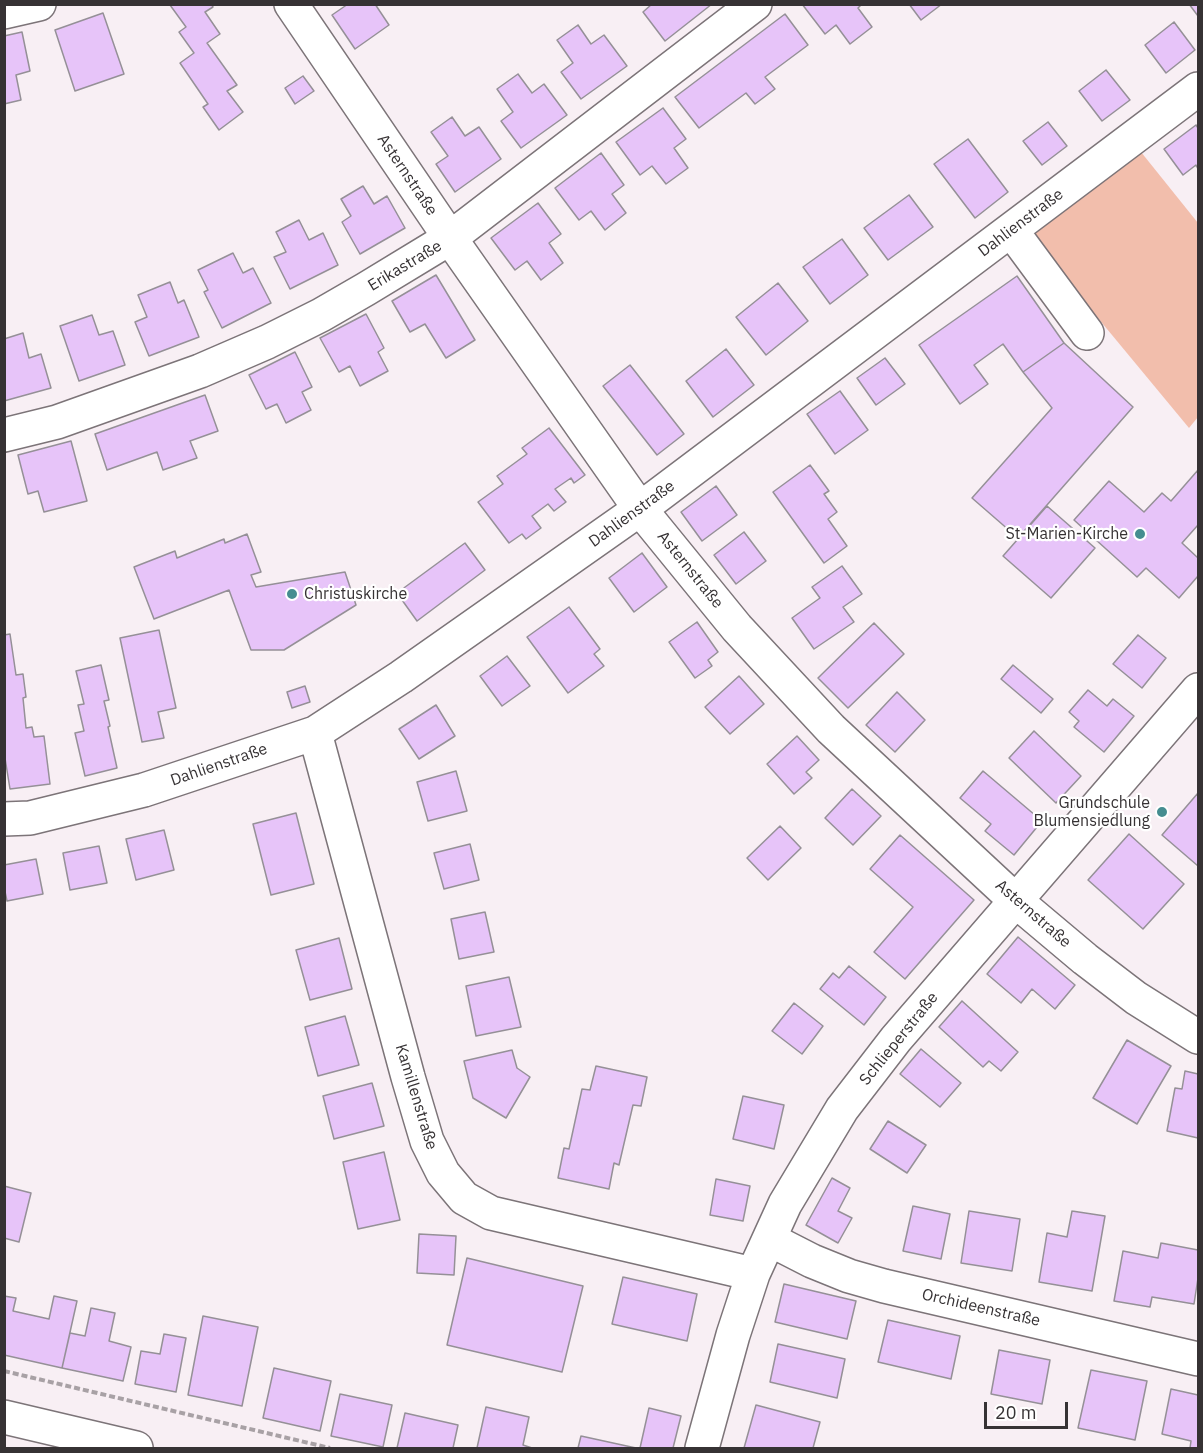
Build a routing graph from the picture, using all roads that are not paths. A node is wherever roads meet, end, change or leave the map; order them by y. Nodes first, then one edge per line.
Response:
1 (39, 4) edge
2 (291, 4) edge
3 (755, 4) edge
4 (4, 12) edge
5 (1198, 89) edge
6 (1011, 230) junction
7 (450, 238) junction
8 (1087, 333) dead end
9 (4, 435) edge
10 (640, 509) junction
11 (1198, 690) edge
12 (315, 733) junction
13 (4, 819) edge
14 (1016, 901) junction
15 (1198, 1037) edge
16 (769, 1239) junction
17 (753, 1274) junction
18 (1198, 1359) edge
19 (4, 1417) edge
20 (136, 1449) edge
21 (702, 1449) edge

1 - 4 street
2 - 7 street, Asternstraße
3 - 7 street, Erikastraße
5 - 6 street, Dahlienstraße
6 - 8 street
6 - 10 street, Dahlienstraße
7 - 9 street, Erikastraße
7 - 10 street, Asternstraße
10 - 12 street, Dahlienstraße
10 - 14 street, Asternstraße
11 - 14 street, Schlieperstraße
12 - 13 street, Dahlienstraße
12 - 17 street, Kamillenstraße
14 - 15 street, Asternstraße
14 - 16 street, Schlieperstraße
16 - 17 street, Schlieperstraße
16 - 18 street, Orchideenstraße
17 - 21 street, Schlieperstraße
19 - 20 street

